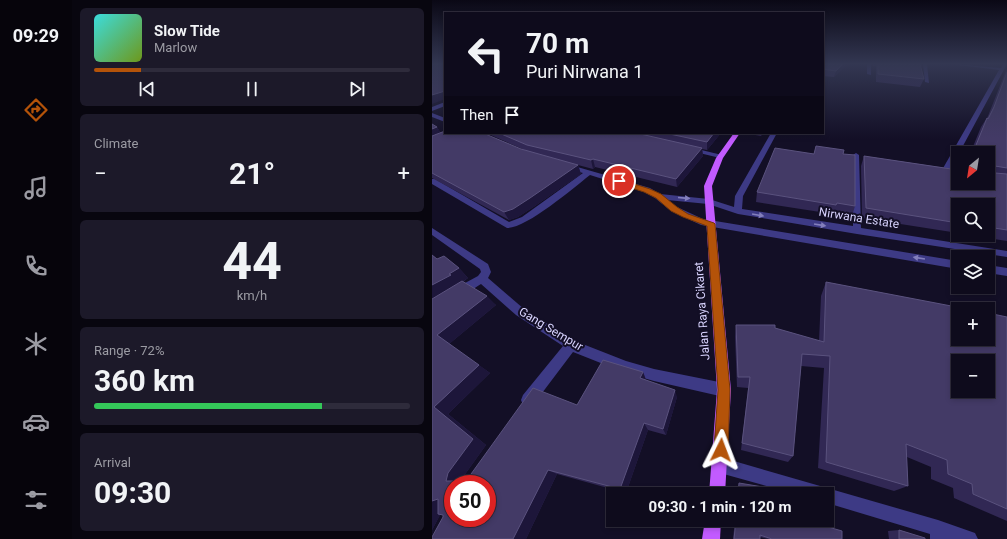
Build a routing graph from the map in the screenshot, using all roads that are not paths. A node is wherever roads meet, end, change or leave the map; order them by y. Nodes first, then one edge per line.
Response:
1 (991, 89) edge
2 (444, 104) edge
3 (432, 109) edge
4 (432, 115) edge
5 (444, 120) edge
6 (736, 134) edge
7 (773, 134) edge
8 (959, 146) edge
9 (683, 148) edge
10 (856, 155) edge
11 (720, 156) junction
12 (951, 161) edge
13 (562, 164) edge
14 (590, 172) junction
15 (951, 175) edge
16 (432, 181) edge
17 (658, 196) junction
18 (709, 202) junction
19 (738, 211) junction
20 (711, 224) junction
21 (432, 231) edge
22 (857, 231) junction
23 (1007, 254) edge
24 (951, 263) edge
25 (995, 270) edge
26 (1007, 272) edge
27 (482, 279) junction
28 (450, 297) edge
29 (571, 345) junction
30 (724, 390) junction
31 (521, 408) edge
32 (720, 465) junction
33 (718, 487) edge
34 (798, 487) edge
35 (834, 497) edge
36 (712, 527) edge
37 (939, 533) edge
38 (711, 539) edge
39 (969, 539) edge

1 - 8 street
2 - 3 street
4 - 5 street
6 - 11 main road, Jalan Raya Cikaret
7 - 19 street
9 - 11 street
10 - 22 street
11 - 18 main road, Jalan Raya Cikaret
12 - 15 street
13 - 14 street
14 - 16 street
14 - 17 street
17 -> 18 street, Nirwana Estate
17 - 20 street
18 - 19 street, Nirwana Estate
18 - 20 main road, Jalan Raya Cikaret
19 -> 22 street, Nirwana Estate
24 -> 20 street
20 - 30 main road, Jalan Raya Cikaret
21 - 27 street
22 - 23 street, Nirwana Estate
25 - 26 street
27 - 28 street
27 - 29 street, Gang Sempur
29 - 30 street, Gang Sempur
29 - 31 street
30 - 32 main road, Jalan Raya Cikaret
32 - 33 main road, Jalan Raya Cikaret
32 - 34 street
35 - 37 street
36 - 38 main road
37 - 39 street

